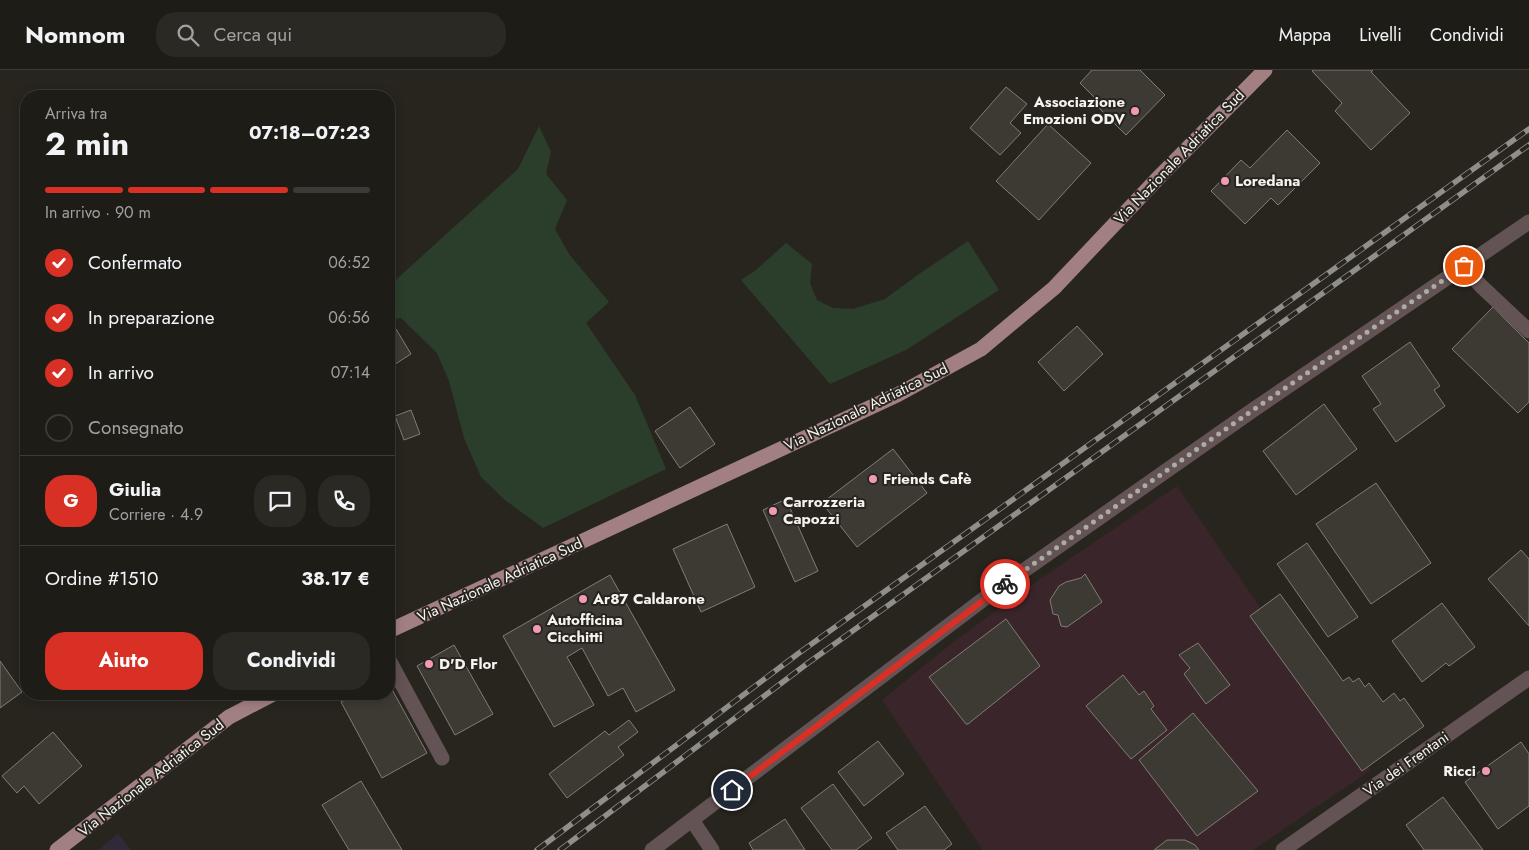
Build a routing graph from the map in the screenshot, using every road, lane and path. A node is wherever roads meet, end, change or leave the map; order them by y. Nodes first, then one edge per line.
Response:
1 (1265, 70) edge
2 (1529, 222) edge
3 (1464, 266) junction
4 (1529, 331) edge
5 (395, 628) edge
6 (395, 671) edge
7 (1529, 678) edge
8 (262, 700) edge
9 (442, 758) dead end
10 (692, 820) junction
11 (57, 850) edge
12 (652, 850) edge
13 (712, 850) edge
14 (1283, 850) edge

1 - 5 main road, Via Nazionale Adriatica Sud
2 - 3 street
3 - 4 street
3 - 10 street
6 - 9 street
7 - 14 street, Via dei Frentani
8 - 11 main road, Via Nazionale Adriatica Sud
10 - 12 street
10 - 13 street

